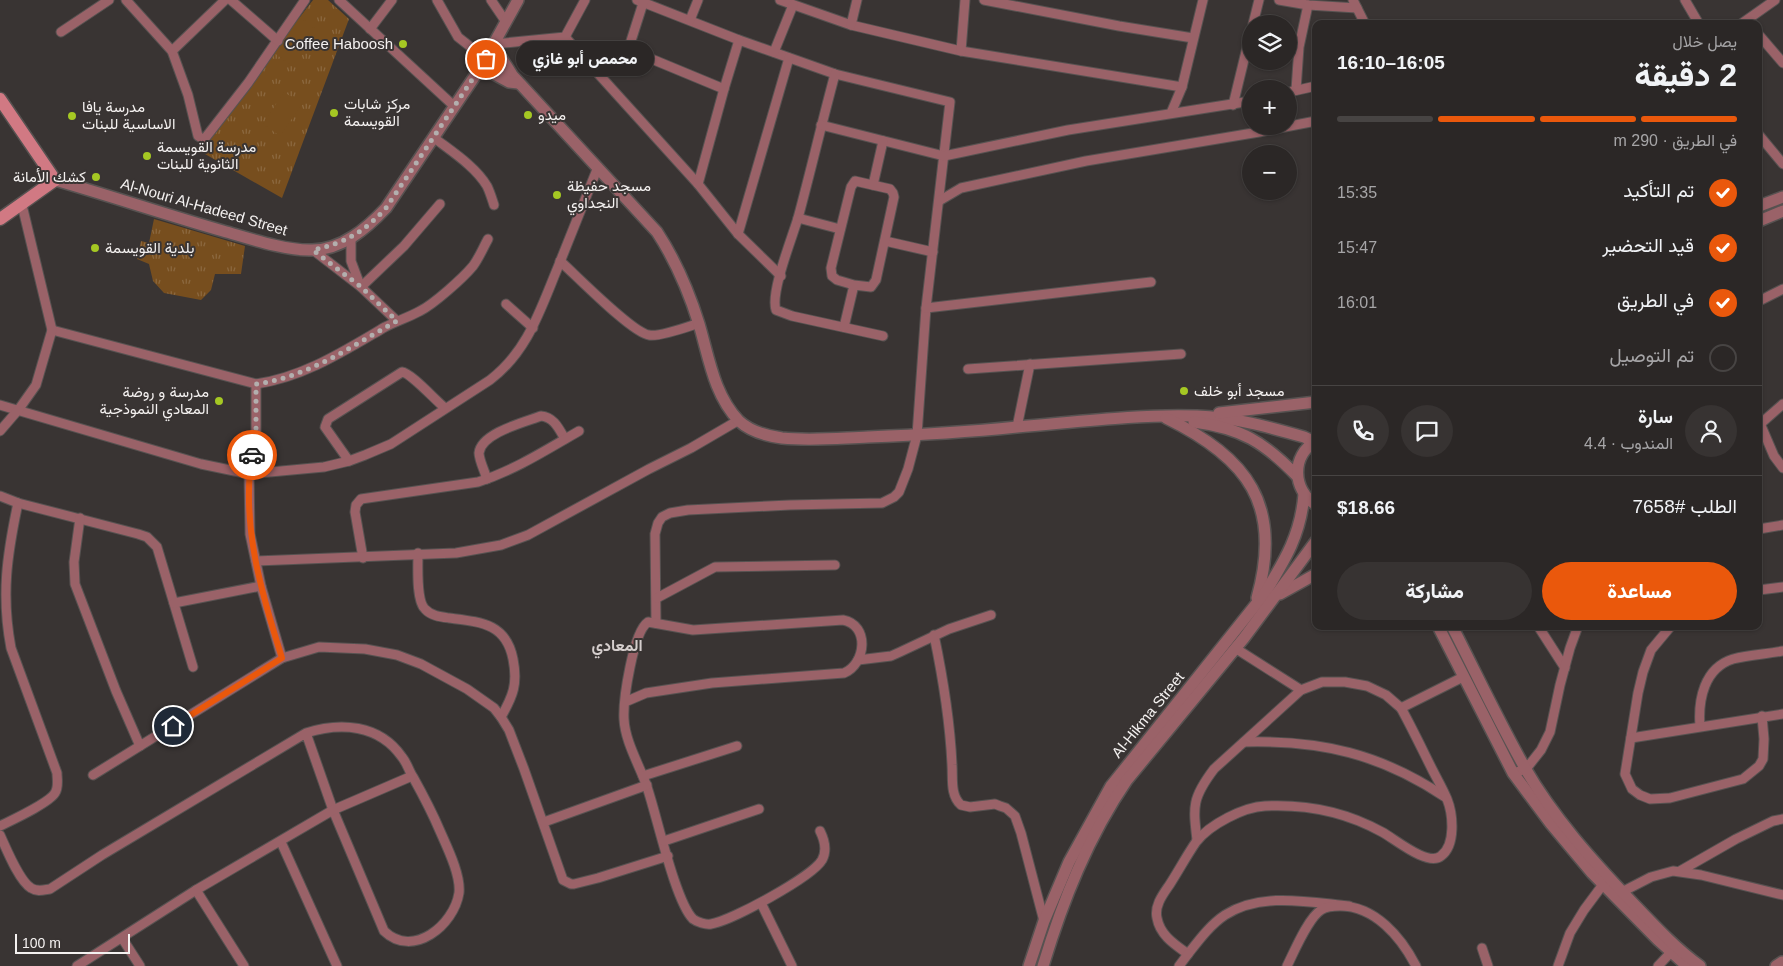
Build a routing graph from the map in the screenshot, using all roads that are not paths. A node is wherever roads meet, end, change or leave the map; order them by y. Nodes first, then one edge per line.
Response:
1 (109, 0) edge
2 (126, 0) edge
3 (225, 0) edge
4 (231, 0) edge
5 (305, 0) edge
6 (338, 0) edge
7 (392, 0) edge
8 (437, 0) edge
9 (491, 0) edge
10 (518, 0) edge
11 (585, 0) edge
12 (698, 0) edge
13 (780, 0) edge
14 (856, 0) edge
15 (965, 0) edge
16 (984, 0) edge
17 (1203, 0) edge
18 (1259, 0) edge
19 (1279, 0) edge
20 (1685, 0) edge
21 (1775, 0) edge
22 (641, 1) edge
23 (1355, 4) edge
24 (793, 5) junction
25 (1308, 5) junction
26 (1255, 15) edge
27 (690, 20) junction
28 (1363, 20) edge
29 (1697, 20) edge
30 (1750, 20) edge
31 (506, 22) junction
32 (851, 25) junction
33 (370, 29) junction
34 (61, 32) dead end
35 (565, 36) junction
36 (1193, 38) junction
37 (1762, 38) edge
38 (739, 40) junction
39 (278, 41) junction
40 (494, 45) junction
41 (172, 50) junction
42 (961, 51) junction
43 (774, 52) junction
44 (789, 58) junction
45 (483, 63) junction
46 (1783, 63) edge
47 (1242, 68) edge
48 (835, 74) junction
49 (516, 79) junction
50 (1294, 80) edge
51 (1182, 87) junction
52 (1312, 87) edge
53 (724, 89) junction
54 (1297, 90) edge
55 (0, 98) edge
56 (1242, 103) edge
57 (1233, 105) junction
58 (454, 106) junction
59 (1171, 114) junction
60 (1312, 122) edge
61 (821, 125) junction
62 (433, 138) junction
63 (1762, 139) edge
64 (883, 140) junction
65 (944, 156) junction
66 (1783, 164) edge
67 (598, 167) junction
68 (55, 180) junction
69 (698, 184) junction
70 (873, 185) junction
71 (1783, 197) edge
72 (939, 201) junction
73 (440, 204) dead end
74 (22, 205) junction
75 (494, 205) dead end
76 (1762, 205) edge
77 (1783, 211) edge
78 (798, 218) junction
79 (0, 219) edge
80 (1762, 220) edge
81 (840, 229) junction
82 (738, 234) junction
83 (351, 238) junction
84 (488, 239) dead end
85 (884, 241) junction
86 (313, 250) junction
87 (933, 252) junction
88 (560, 260) junction
89 (781, 276) junction
90 (1151, 282) dead end
91 (854, 285) junction
92 (361, 287) junction
93 (1783, 289) edge
94 (1762, 300) edge
95 (506, 304) dead end
96 (926, 308) junction
97 (397, 321) junction
98 (698, 323) junction
99 (844, 327) junction
100 (533, 328) junction
101 (52, 330) junction
102 (883, 336) dead end
103 (1181, 354) dead end
104 (1030, 364) junction
105 (968, 369) dead end
106 (256, 384) junction
107 (1312, 402) edge
108 (0, 404) edge
109 (1783, 404) edge
110 (445, 408) junction
111 (19, 409) junction
112 (1153, 416) junction
113 (1195, 416) junction
114 (1166, 418) junction
115 (739, 420) junction
116 (1762, 422) edge
117 (1017, 428) junction
118 (1762, 430) edge
119 (0, 431) edge
120 (579, 431) dead end
121 (917, 435) junction
122 (565, 439) junction
123 (1312, 440) edge
124 (1312, 444) edge
125 (349, 462) junction
126 (1783, 468) edge
127 (249, 474) junction
128 (1297, 476) junction
129 (487, 479) junction
130 (1304, 494) junction
131 (0, 496) edge
132 (1312, 501) edge
133 (18, 503) junction
134 (80, 518) junction
135 (1783, 525) edge
136 (1762, 528) edge
137 (1312, 546) edge
138 (418, 553) junction
139 (363, 558) junction
140 (256, 561) junction
141 (835, 566) dead end
142 (1312, 576) edge
143 (261, 586) junction
144 (1783, 587) edge
145 (1762, 590) edge
146 (657, 598) junction
147 (1274, 598) junction
148 (174, 603) junction
149 (1255, 607) junction
150 (991, 615) dead end
151 (656, 623) junction
152 (1440, 630) edge
153 (1454, 630) edge
154 (1541, 630) edge
155 (1577, 630) edge
156 (1668, 630) edge
157 (934, 635) junction
158 (1235, 648) junction
159 (1783, 651) edge
160 (282, 658) junction
161 (858, 660) junction
162 (193, 667) dead end
163 (1565, 668) junction
164 (1463, 677) junction
165 (1301, 690) junction
166 (625, 702) junction
167 (1401, 708) junction
168 (1783, 714) edge
169 (1762, 716) junction
170 (501, 717) junction
171 (1700, 726) junction
172 (306, 733) junction
173 (1631, 738) junction
174 (1244, 742) junction
175 (140, 746) junction
176 (737, 746) dead end
177 (1526, 769) junction
178 (1513, 774) junction
179 (92, 775) dead end
180 (412, 776) junction
181 (643, 776) junction
182 (647, 785) junction
183 (1447, 799) junction
184 (759, 809) dead end
185 (333, 810) junction
186 (1783, 819) edge
187 (544, 822) junction
188 (0, 826) edge
189 (820, 832) dead end
190 (0, 835) edge
191 (1197, 840) junction
192 (664, 841) junction
193 (281, 842) junction
194 (668, 856) junction
195 (1680, 871) junction
196 (1606, 881) junction
197 (196, 890) junction
198 (1618, 894) junction
199 (1783, 895) edge
200 (761, 903) junction
201 (1349, 906) junction
202 (1044, 921) junction
203 (122, 938) junction
204 (1482, 948) dead end
205 (1673, 949) junction
206 (1188, 954) junction
207 (77, 966) edge
208 (140, 966) edge
209 (244, 966) edge
210 (337, 966) edge
211 (792, 966) edge
212 (1029, 966) edge
213 (1043, 966) edge
214 (1179, 966) edge
215 (1287, 966) edge
216 (1416, 966) edge
217 (1488, 966) edge
218 (1558, 966) edge
219 (1658, 966) edge
220 (1687, 966) edge
221 (1700, 966) edge

1 - 34 street
2 - 41 street
3 - 41 street
4 - 39 street
5 - 39 street
6 - 33 street
7 - 33 street
8 - 45 street
9 - 31 street
10 - 31 street, Al-Nouri Al-Hadeed Street
11 - 35 street
12 - 27 street
13 - 24 street
14 - 32 street
15 - 42 street
16 - 36 street
17 - 36 street
18 - 26 street
19 - 25 street
20 - 29 street
21 - 30 street
22 - 27 street
22 - 53 street
23 - 25 street
23 - 28 street
24 - 32 street
24 - 43 street
25 - 50 street
27 - 38 street
31 - 40 street, Al-Nouri Al-Hadeed Street
32 - 42 street
33 - 58 street
35 - 40 street
35 - 69 street
36 - 51 street
37 - 46 street
38 - 43 street
38 - 53 street
39 - 41 street
40 - 45 street, Al-Nouri Al-Hadeed Street
40 - 49 street
42 - 51 street
43 - 44 street
44 - 48 street
44 - 82 street
45 - 49 street
45 - 58 street, Al-Nouri Al-Hadeed Street
47 - 57 street
48 - 61 street
48 - 65 street
49 - 67 street
51 - 59 street
52 - 54 street
53 - 69 street
55 - 68 main road
56 - 57 street
57 - 59 street
58 - 62 street, Al-Nouri Al-Hadeed Street
59 - 65 street
60 - 72 street
61 - 64 street
61 - 78 street
62 - 75 street
62 - 83 street, Al-Nouri Al-Hadeed Street
63 - 66 street
64 - 65 street
64 - 70 street
65 - 72 street
67 - 88 street
67 - 98 street
68 - 74 main road
68 - 86 street, Al-Nouri Al-Hadeed Street
69 - 82 street
70 - 81 street
70 - 85 street
71 - 76 street
72 - 87 street
73 - 92 street
74 - 79 main road
74 - 101 street
77 - 80 street
78 - 81 street
78 - 89 street
81 - 91 street
82 - 89 street
83 - 86 street, Al-Nouri Al-Hadeed Street
83 - 92 street
84 - 97 street
85 - 87 street
85 - 91 street
86 - 92 street
87 - 96 street
88 - 98 street
88 - 100 street
89 - 99 street
90 - 96 street
91 - 99 street
92 - 97 street
93 - 94 street
95 - 100 street
96 - 121 street
97 - 106 street
98 - 115 street
99 - 102 street
100 - 110 street
101 - 106 street
101 - 111 street
103 - 104 street
104 - 105 street
104 - 117 street
106 - 127 street
107 - 113 street
108 - 111 street
109 - 116 street
110 - 125 street
110 - 125 street
111 - 119 street
111 - 127 street
112 - 113 street
112 - 114 street
112 - 117 street
113 - 123 street
114 - 128 street
114 - 149 street
115 - 121 street
115 - 138 street
117 - 121 street
118 - 126 street
120 - 122 street
121 - 146 street
122 - 129 street
122 - 129 street
124 - 128 street
125 - 127 street
127 - 140 street
128 - 130 street
129 - 139 street
130 - 132 street
130 - 149 street, Al-Hikma Street
131 - 133 street
133 - 134 street
133 - 188 street
134 - 148 street
134 - 175 street
135 - 136 street
137 - 147 street, Al-Hikma Street
138 - 139 street
138 - 170 street
139 - 140 street
140 - 143 street
141 - 146 street
142 - 147 street
143 - 148 street
143 - 160 street
144 - 145 street
146 - 151 street
147 - 158 street, Al-Hikma Street
148 - 162 street
149 - 202 street, Al-Hikma Street
150 - 157 street
151 - 161 street
151 - 166 street
152 - 164 street
153 - 177 street
154 - 163 street
155 - 163 street
156 - 173 street
157 - 161 street
157 - 202 street
158 - 165 street
158 - 213 street, Al-Hikma Street
159 - 171 street
160 - 170 street
160 - 175 street
161 - 166 street
163 - 177 street
164 - 167 street
164 - 178 street
165 - 167 street
165 - 174 street
166 - 181 street
167 - 183 street
168 - 169 street
169 - 171 street
169 - 173 street
170 - 187 street
171 - 173 street
172 - 180 street
172 - 185 street
172 - 190 street
174 - 183 street
174 - 191 street
175 - 179 street
176 - 181 street
177 - 178 street
177 - 196 street
178 - 196 street
180 - 185 street
180 - 185 street
181 - 182 street
182 - 187 street
182 - 192 street
183 - 191 street
184 - 192 street
185 - 193 street
186 - 195 street
187 - 194 street
189 - 200 street
191 - 206 street
192 - 194 street
193 - 197 street
193 - 210 street
194 - 200 street
195 - 198 street
195 - 199 street
196 - 198 street
196 - 218 street
197 - 203 street
197 - 209 street
198 - 205 street
200 - 211 street
201 - 206 street
201 - 215 street
201 - 216 street
202 - 212 street, Al-Hikma Street
203 - 207 street
203 - 208 street
204 - 217 street
205 - 219 street
205 - 220 street
205 - 221 street
206 - 214 street

